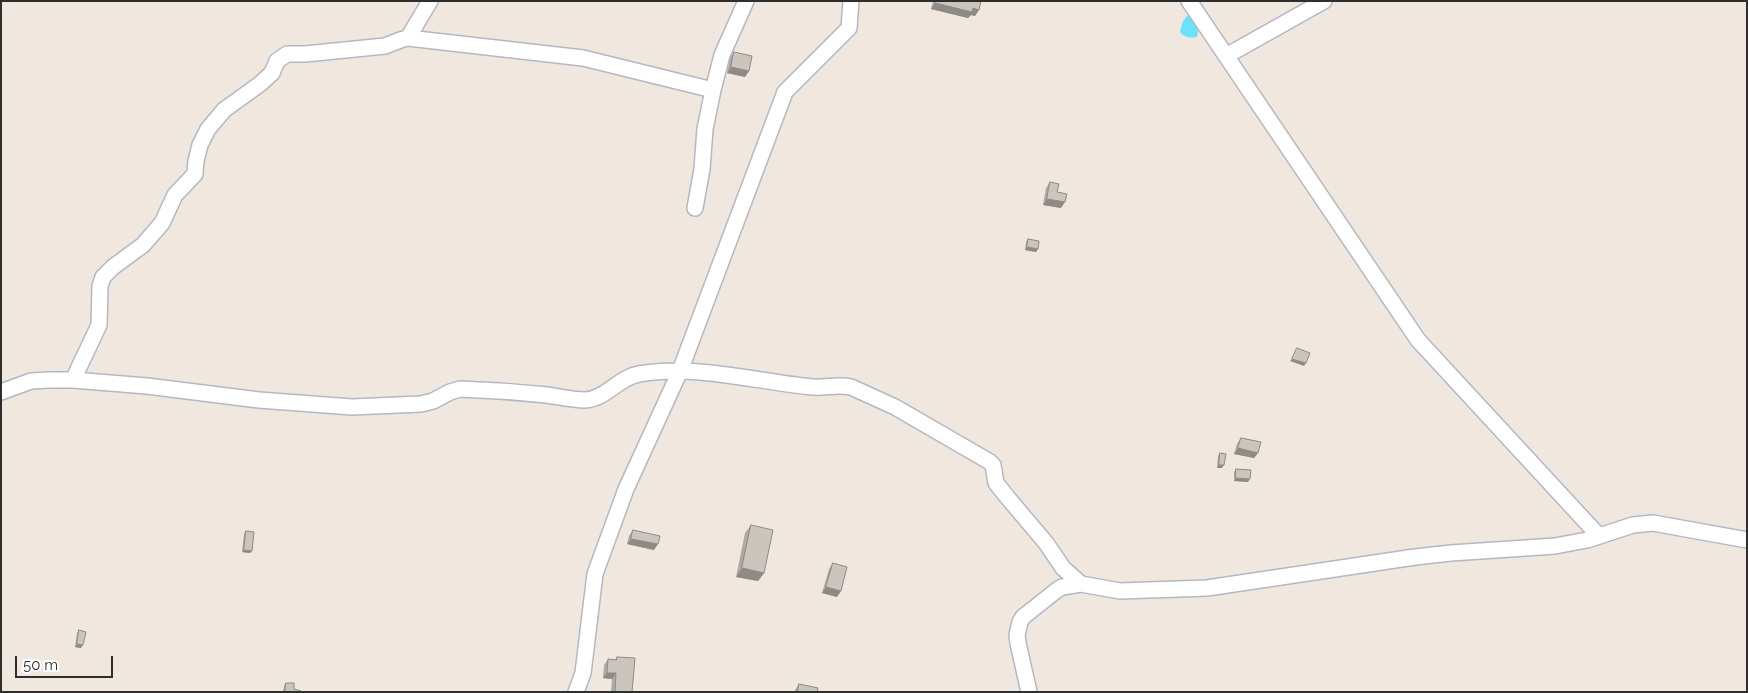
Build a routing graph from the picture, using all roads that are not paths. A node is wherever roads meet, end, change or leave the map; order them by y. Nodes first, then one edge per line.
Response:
1 (430, 1) edge
2 (746, 1) edge
3 (851, 1) edge
4 (1189, 1) edge
5 (1324, 1) edge
6 (408, 38) junction
7 (1226, 56) junction
8 (713, 90) junction
9 (695, 208) dead end
10 (680, 371) junction
11 (73, 380) junction
12 (5, 388) edge
13 (1599, 536) junction
14 (1747, 540) edge
15 (1081, 584) junction
16 (576, 692) edge
17 (1028, 692) edge

1 - 6 street
2 - 8 street
3 - 10 street
4 - 7 street
5 - 7 street
6 - 8 street
6 - 11 street
7 - 13 street
8 - 9 street
10 - 11 street
10 - 15 street
10 - 16 street
11 - 12 street
13 - 14 street
13 - 15 street
15 - 17 street

